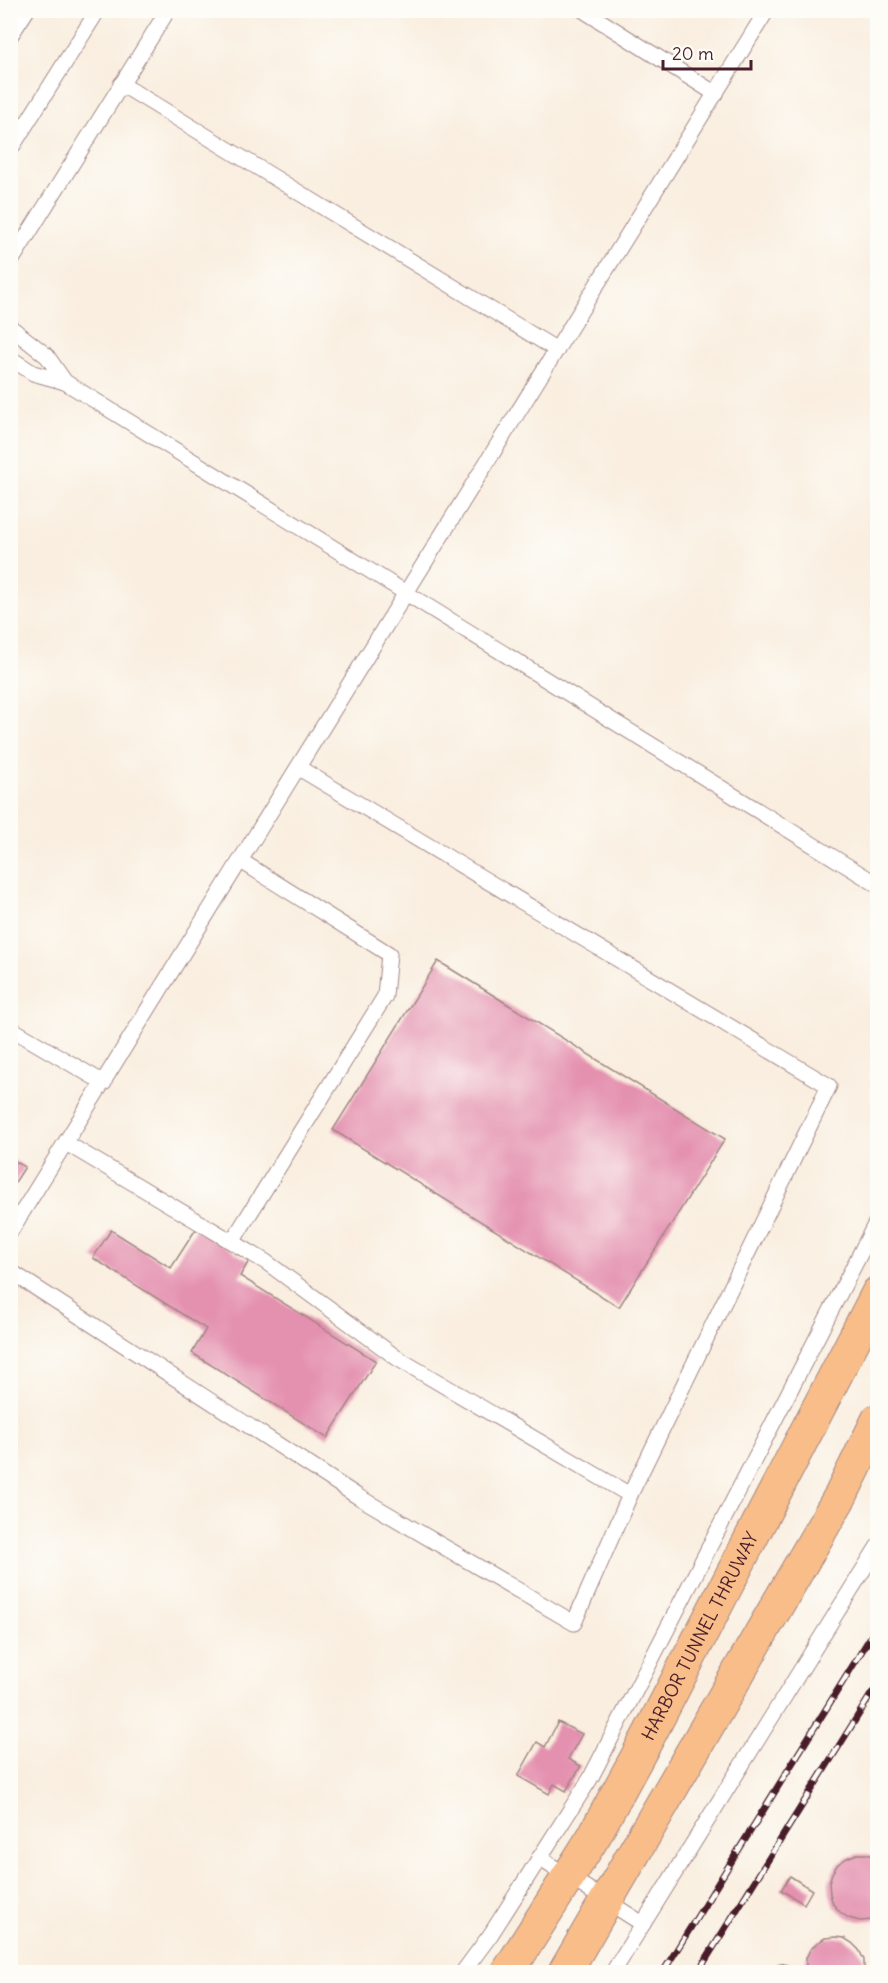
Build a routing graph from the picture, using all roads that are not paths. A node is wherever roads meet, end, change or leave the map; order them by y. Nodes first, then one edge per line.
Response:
1 (27, 10) edge
2 (98, 10) edge
3 (168, 10) edge
4 (584, 10) edge
5 (767, 10) edge
6 (10, 36) edge
7 (122, 84) junction
8 (716, 94) junction
9 (10, 150) edge
10 (10, 263) edge
11 (10, 327) edge
12 (557, 350) junction
13 (10, 358) edge
14 (65, 382) junction
15 (406, 594) junction
16 (299, 768) junction
17 (241, 861) junction
18 (878, 885) edge
19 (10, 1028) edge
20 (104, 1083) junction
21 (66, 1143) junction
22 (878, 1219) edge
23 (10, 1232) edge
24 (232, 1242) junction
25 (10, 1271) edge
26 (878, 1293) edge
27 (878, 1419) edge
28 (630, 1495) junction
29 (878, 1546) edge
30 (539, 1858) junction
31 (569, 1876) junction
32 (607, 1901) junction
33 (643, 1924) junction
34 (463, 1972) edge
35 (508, 1972) edge
36 (565, 1972) edge
37 (613, 1972) edge

1 - 6 lane
2 - 9 lane
3 - 7 lane
4 - 8 lane
5 - 8 lane
7 - 10 lane
7 - 12 lane
8 - 12 lane
11 - 14 lane
12 - 15 lane
13 - 14 lane
14 - 15 lane
15 - 16 lane
15 - 18 lane
16 - 17 lane
16 - 28 lane
17 - 20 lane
17 - 24 lane
19 - 20 lane
20 - 21 lane
21 - 23 lane
21 - 24 lane
22 - 30 lane
24 - 28 lane
25 - 28 lane
26 - 31 highway, HARBOR TUNNEL THRUWAY
27 - 32 highway
29 - 33 lane
30 - 31 lane
30 - 34 lane
31 - 32 lane
31 - 35 highway, HARBOR TUNNEL THRUWAY
32 - 33 lane
32 - 36 highway
33 - 37 lane

